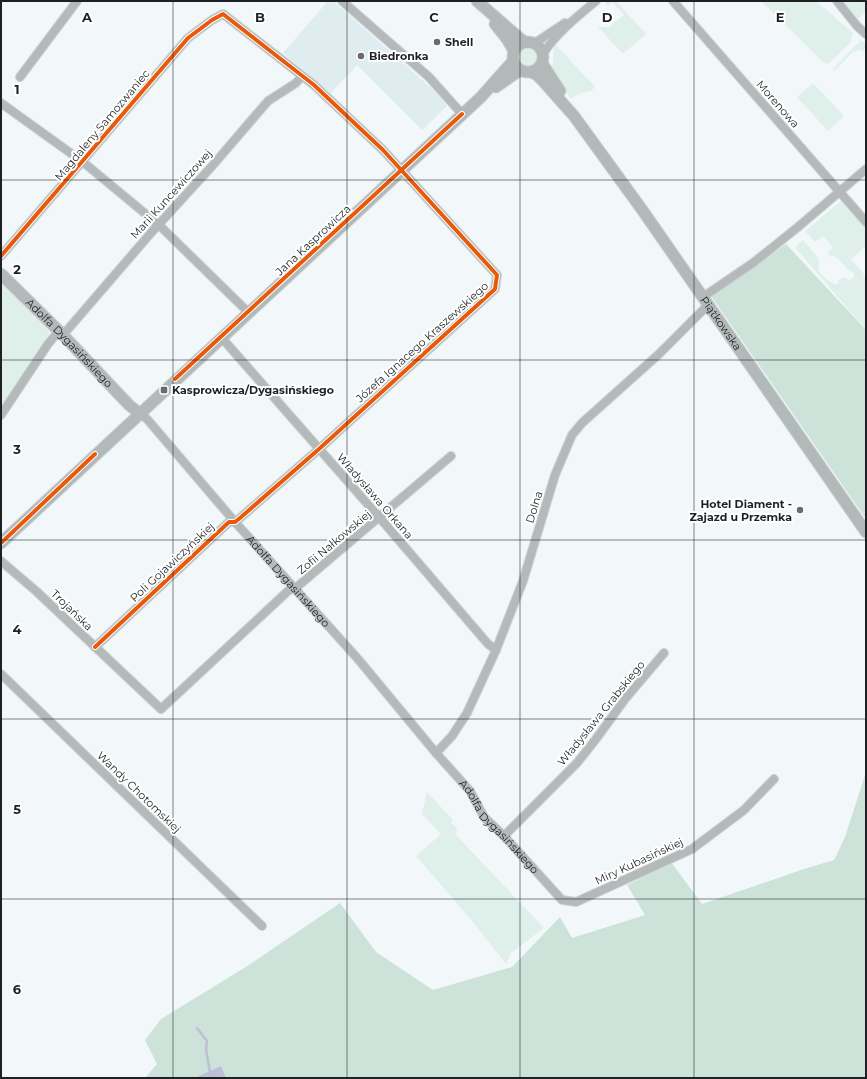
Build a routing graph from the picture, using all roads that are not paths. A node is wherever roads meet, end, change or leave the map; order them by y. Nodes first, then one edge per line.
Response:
1 (77, 1) edge
2 (342, 1) edge
3 (596, 1) edge
4 (673, 1) edge
5 (837, 1) edge
6 (478, 2) edge
7 (223, 14) joint
8 (579, 15) junction
9 (866, 22) edge
10 (864, 32) edge
11 (529, 43) junction
12 (542, 59) junction
13 (516, 61) junction
14 (531, 72) junction
15 (302, 76) junction
16 (20, 77) dead end
17 (1, 103) edge
18 (462, 114) junction
19 (574, 116) junction
20 (83, 162) junction
21 (866, 169) edge
22 (401, 170) junction
23 (840, 192) junction
24 (866, 222) edge
25 (159, 225) junction
26 (1, 256) edge
27 (1, 274) edge
28 (706, 301) junction
29 (248, 312) junction
30 (61, 333) junction
31 (221, 337) junction
32 (139, 413) junction
33 (1, 415) edge
34 (319, 449) junction
35 (451, 456) dead end
36 (379, 517) junction
37 (236, 522) junction
38 (866, 532) edge
39 (1, 543) edge
40 (1, 561) edge
41 (295, 589) junction
42 (95, 647) junction
43 (496, 650) junction
44 (664, 653) dead end
45 (1, 674) edge
46 (161, 709) joint
47 (436, 753) junction
48 (774, 779) dead end
49 (504, 836) junction
50 (562, 900) joint
51 (262, 926) dead end

1 - 16 street
2 - 18 street
3 - 8 street
4 - 23 street, Morenowa
5 - 10 street
6 - 11 street
6 - 13 street
7 - 15 street, Józefa Ignacego Kraszewskiego
7 - 20 street, Magdaleny Samozwaniec
8 - 11 street
8 - 12 street
9 - 10 street
11 - 12 street
11 - 13 street
12 - 14 street
12 - 19 street, Piątkowska
13 - 14 street
13 - 18 street, Jana Kasprowicza
14 - 19 street, Piątkowska
15 - 22 street, Józefa Ignacego Kraszewskiego
15 - 25 street, Marii Kuncewiczowej
17 - 20 street
18 - 22 street, Jana Kasprowicza
19 - 28 street, Piątkowska
20 - 25 street
20 - 26 street, Magdaleny Samozwaniec
21 - 23 street, Dolna
22 - 29 street, Jana Kasprowicza
22 - 34 street, Józefa Ignacego Kraszewskiego
23 - 24 street, Morenowa
23 - 28 street, Dolna
25 - 29 street
25 - 30 street, Marii Kuncewiczowej
27 - 30 street, Adolfa Dygasińskiego
28 - 38 street, Piątkowska
28 - 43 street, Dolna
29 - 31 street, Jana Kasprowicza
30 - 32 street, Adolfa Dygasińskiego
30 - 33 street, Marii Kuncewiczowej
31 - 32 street, Jana Kasprowicza
31 - 34 street, Władysława Orkana
32 - 37 street, Adolfa Dygasińskiego
32 - 39 street, Jana Kasprowicza
34 - 36 street, Władysława Orkana
34 - 37 street, Poli Gojawiczyńskiej
35 - 36 street, Zofii Nałkowskiej
36 - 41 street, Zofii Nałkowskiej
36 - 43 street, Władysława Orkana
37 - 41 street, Adolfa Dygasińskiego
37 - 42 street, Poli Gojawiczyńskiej
40 - 42 street, Trojańska
41 - 46 street, Zofii Nałkowskiej
41 - 47 street, Adolfa Dygasińskiego
42 - 46 street, Trojańska
43 - 47 street, Dolna
44 - 49 street, Władysława Grabskiego
45 - 51 street, Wandy Chotomskiej
47 - 49 street, Adolfa Dygasińskiego
48 - 50 street, Miry Kubasińskiej
49 - 50 street, Adolfa Dygasińskiego

